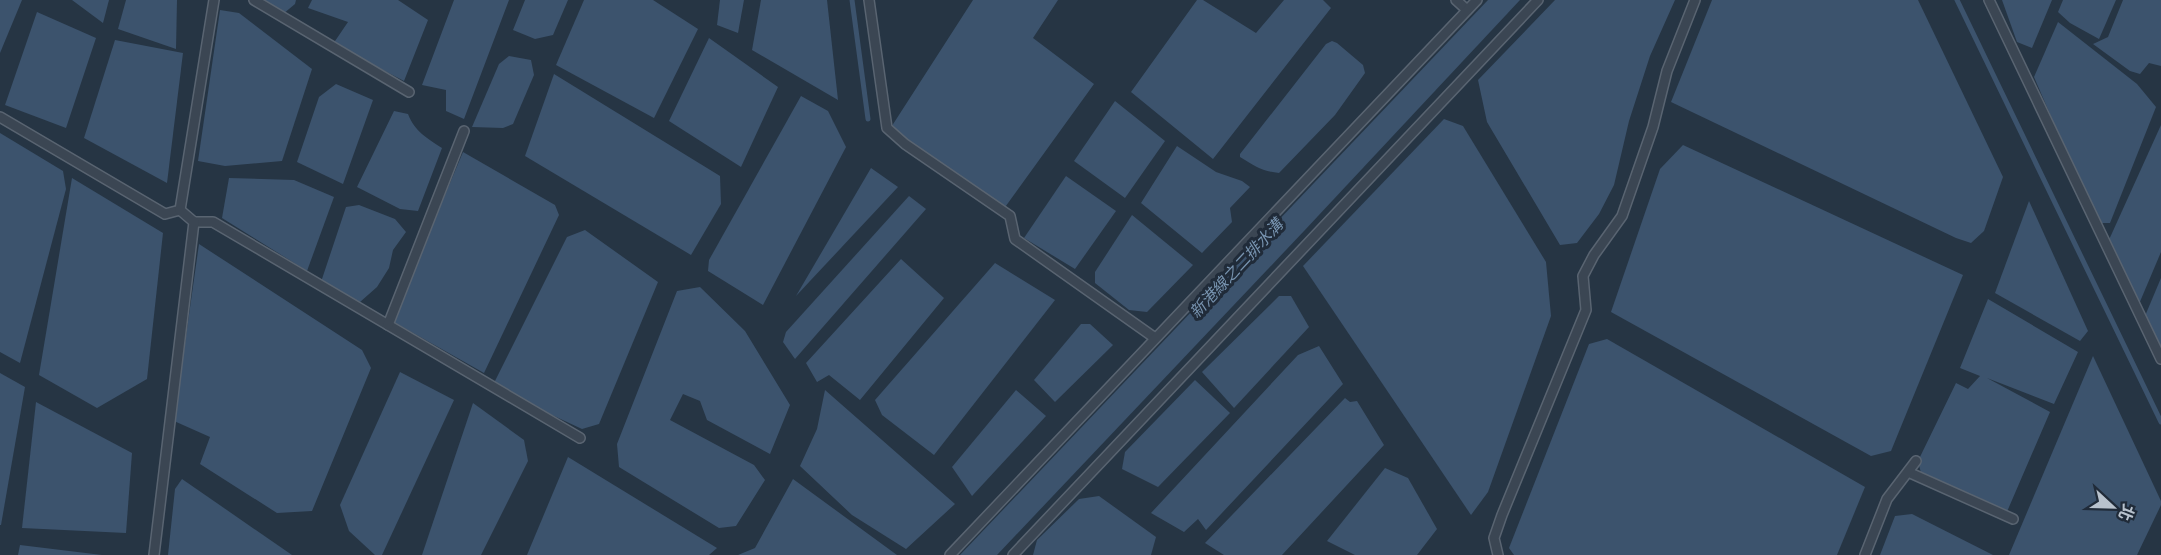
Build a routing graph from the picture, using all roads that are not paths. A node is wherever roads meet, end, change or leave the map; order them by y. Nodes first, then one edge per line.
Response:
1 (214, 0) edge
2 (254, 0) edge
3 (869, 0) edge
4 (1456, 0) edge
5 (1477, 0) edge
6 (1538, 0) edge
7 (1695, 0) edge
8 (1989, 0) edge
9 (1467, 10) junction
10 (409, 92) dead end
11 (0, 117) edge
12 (464, 131) dead end
13 (180, 210) junction
14 (194, 222) junction
15 (388, 325) junction
16 (1155, 338) junction
17 (2161, 359) edge
18 (580, 438) dead end
19 (1916, 461) dead end
20 (1908, 472) junction
21 (2013, 519) dead end
22 (154, 555) edge
23 (950, 555) edge
24 (1013, 555) edge
25 (1498, 555) edge
26 (1865, 555) edge

1 - 13 lane
2 - 10 lane
3 - 16 lane
4 - 9 lane
5 - 9 lane
6 - 24 lane
7 - 25 lane
8 - 17 lane
9 - 16 lane
11 - 13 lane
12 - 15 lane
13 - 14 lane
14 - 15 lane
14 - 22 lane
15 - 18 lane
16 - 23 lane
19 - 20 lane
20 - 21 lane
20 - 26 lane

